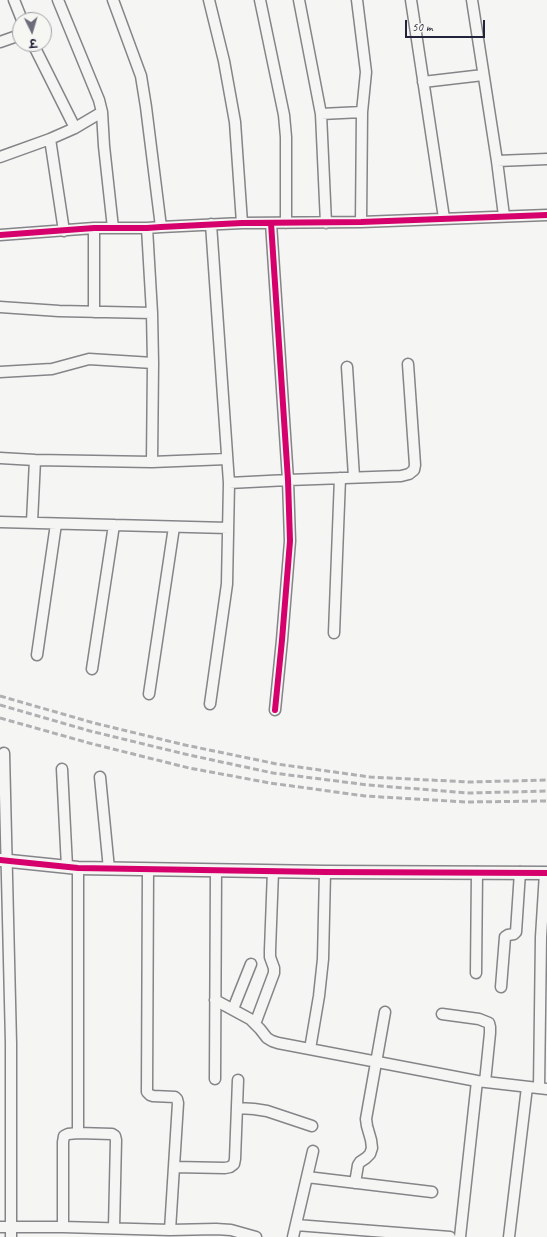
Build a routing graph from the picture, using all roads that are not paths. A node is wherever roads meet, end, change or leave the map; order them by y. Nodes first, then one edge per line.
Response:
1 (14, 0) edge
2 (58, 0) edge
3 (113, 0) edge
4 (208, 0) edge
5 (260, 0) edge
6 (299, 0) edge
7 (356, 0) edge
8 (411, 0) edge
9 (472, 0) edge
10 (19, 12) edge
11 (12, 38) edge
12 (0, 42) edge
13 (37, 52) edge
14 (483, 75) junction
15 (423, 82) junction
16 (102, 112) junction
17 (362, 112) junction
18 (321, 114) junction
19 (75, 128) junction
20 (50, 139) junction
21 (0, 157) edge
22 (547, 159) edge
23 (497, 161) junction
24 (547, 215) edge
25 (504, 216) junction
26 (444, 218) junction
27 (361, 222) junction
28 (242, 223) junction
29 (271, 223) junction
30 (286, 223) junction
31 (326, 223) junction
32 (211, 224) junction
33 (161, 227) junction
34 (94, 228) junction
35 (113, 228) junction
36 (147, 228) junction
37 (64, 231) junction
38 (0, 235) edge
39 (0, 307) edge
40 (94, 312) junction
41 (152, 313) junction
42 (153, 363) junction
43 (408, 364) dead end
44 (347, 367) dead end
45 (0, 372) edge
46 (0, 458) edge
47 (227, 459) junction
48 (35, 460) junction
49 (152, 462) junction
50 (354, 477) junction
51 (340, 478) junction
52 (288, 480) junction
53 (228, 483) junction
54 (0, 522) edge
55 (32, 522) junction
56 (56, 524) junction
57 (114, 525) junction
58 (174, 527) junction
59 (228, 528) junction
60 (334, 634) dead end
61 (37, 655) dead end
62 (92, 669) dead end
63 (149, 694) dead end
64 (210, 704) dead end
65 (275, 710) dead end
66 (4, 753) dead end
67 (62, 769) dead end
68 (100, 777) dead end
69 (3, 860) edge
70 (73, 868) junction
71 (109, 869) junction
72 (148, 869) junction
73 (216, 870) junction
74 (273, 871) junction
75 (325, 872) junction
76 (477, 872) junction
77 (520, 872) junction
78 (546, 873) edge
79 (251, 964) dead end
80 (476, 973) dead end
81 (501, 987) dead end
82 (215, 1000) junction
83 (233, 1009) junction
84 (385, 1012) dead end
85 (442, 1014) dead end
86 (255, 1024) junction
87 (310, 1049) junction
88 (377, 1062) junction
89 (215, 1079) dead end
90 (238, 1080) dead end
91 (481, 1082) junction
92 (527, 1087) junction
93 (543, 1088) edge
94 (237, 1108) junction
95 (312, 1126) dead end
96 (78, 1133) junction
97 (314, 1151) dead end
98 (174, 1167) junction
99 (307, 1177) junction
100 (355, 1183) junction
101 (432, 1192) dead end
102 (296, 1226) junction
103 (0, 1227) edge
104 (64, 1227) junction
105 (114, 1228) junction
106 (11, 1232) edge
107 (164, 1232) edge
108 (256, 1237) edge
109 (293, 1237) edge
110 (450, 1237) edge
111 (460, 1237) edge
112 (509, 1237) edge

1 - 10 street
2 - 16 street
3 - 33 street
4 - 28 street
5 - 30 street
6 - 18 street
7 - 17 street
8 - 15 street
9 - 14 street
11 - 12 street
13 - 19 street
14 - 15 street
14 - 23 street
15 - 26 street
16 - 19 street
16 - 35 street
17 - 18 street
17 - 27 street
18 - 31 street
19 - 20 street
20 - 21 street
20 - 37 street
22 - 23 street
23 - 25 street
24 - 25 street
25 - 26 street
26 - 27 street
27 - 31 street
28 - 29 street
28 - 32 street
29 - 30 street
29 - 52 street
30 - 31 street
32 - 33 street
32 - 47 street
33 - 36 street
34 - 35 street
34 - 37 street
34 - 40 street
35 - 36 street
36 - 41 street
37 - 38 street
39 - 40 street
40 - 41 street
41 - 42 street
42 - 45 street
42 - 49 street
43 - 50 street
44 - 50 street
46 - 48 street
47 - 49 street
47 - 53 street
48 - 49 street
48 - 55 street
50 - 51 street
51 - 52 street
51 - 60 street
52 - 53 street
52 - 65 street
53 - 59 street
54 - 55 street
55 - 56 street
56 - 57 street
56 - 61 street
57 - 58 street
57 - 62 street
58 - 59 street
58 - 63 street
59 - 64 street
66 - 69 street
67 - 70 street
68 - 71 street
69 - 70 street
69 - 106 street
70 - 71 street
70 - 96 street
71 - 72 street
72 - 73 street
72 - 98 street
73 - 74 street
73 - 82 street
74 - 75 street
74 - 86 street
75 - 76 street
75 - 87 street
76 - 77 street
76 - 80 street
77 - 78 street
77 - 81 street
78 - 93 street
79 - 83 street
82 - 83 street
82 - 89 street
83 - 86 street
84 - 88 street
85 - 91 street
86 - 87 street
87 - 88 street
88 - 91 street
88 - 100 street
90 - 94 street
91 - 92 street
91 - 111 street
92 - 93 street
92 - 112 street
94 - 95 street
94 - 98 street
96 - 104 street
96 - 105 street
97 - 99 street
98 - 107 street
99 - 100 street
99 - 102 street
100 - 101 street
102 - 109 street
102 - 110 street
103 - 106 street
104 - 105 street
104 - 106 street
105 - 107 street
107 - 108 street

